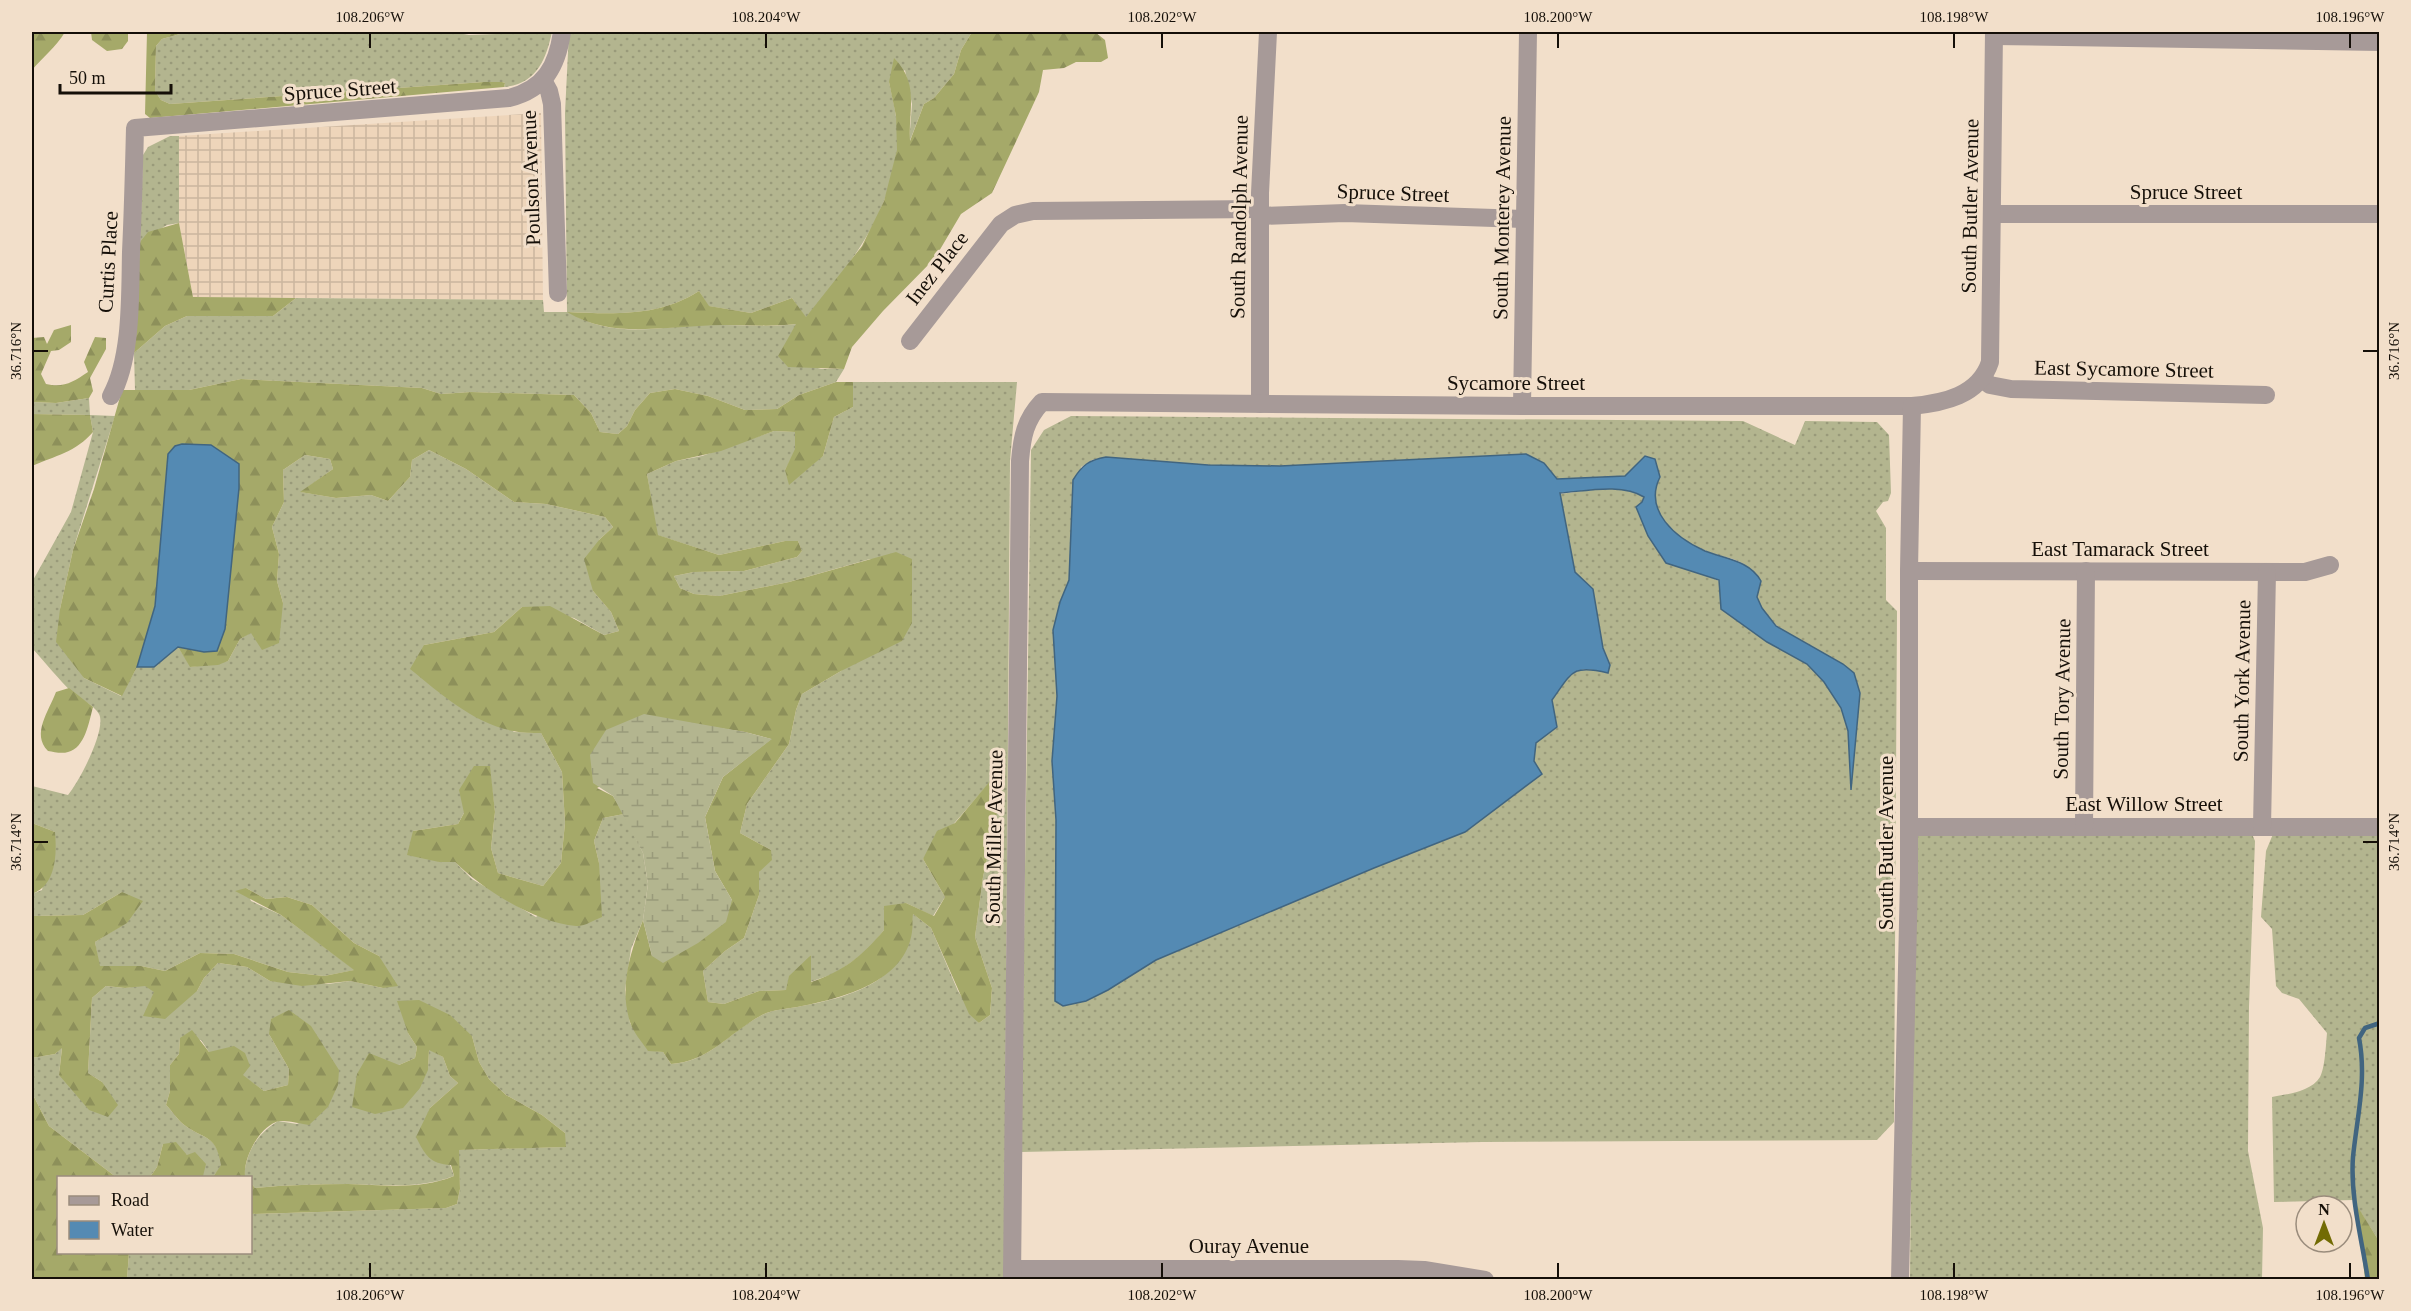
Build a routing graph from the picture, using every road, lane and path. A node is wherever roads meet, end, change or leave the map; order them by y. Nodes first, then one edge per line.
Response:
1 (562, 32) edge
2 (1268, 32) edge
3 (1528, 32) edge
4 (1994, 34) edge
5 (2311, 37) edge
6 (2379, 42) edge
7 (543, 80) junction
8 (135, 128) joint
9 (1260, 212) junction
10 (1992, 214) junction
11 (2379, 214) edge
12 (1524, 219) junction
13 (1001, 224) joint
14 (558, 293) dead end
15 (909, 341) dead end
16 (1982, 379) junction
17 (2266, 395) dead end
18 (111, 396) dead end
19 (1042, 402) joint
20 (1260, 404) junction
21 (1522, 406) junction
22 (1912, 406) junction
23 (2330, 565) dead end
24 (1909, 571) junction
25 (2086, 571) junction
26 (2267, 572) junction
27 (1909, 827) junction
28 (2084, 827) junction
29 (2262, 827) junction
30 (2379, 827) edge
31 (1012, 1274) edge
32 (1485, 1280) edge
33 (1900, 1280) edge

1 - 7 street, Poulson Avenue
2 - 9 street, South Randolph Avenue
3 - 12 street, South Monterey Avenue
4 - 5 street
4 - 10 street, South Butler Avenue
5 - 6 street
7 - 8 street, Spruce Street
7 - 14 street, Poulson Avenue
8 - 18 street, Curtis Place
9 - 12 street, Spruce Street
9 - 13 street, Spruce Street
9 - 20 street, South Randolph Avenue
10 - 11 street, Spruce Street
10 - 16 street, South Butler Avenue
12 - 21 street, South Monterey Avenue
13 - 15 street, Inez Place
16 - 17 street, East Sycamore Street
16 - 22 street, Sycamore Street
19 - 20 street, Sycamore Street
19 - 31 street, South Miller Avenue
20 - 21 street, Sycamore Street
21 - 22 street, Sycamore Street
22 - 24 street, South Butler Avenue
23 - 26 street, East Tamarack Street
24 - 25 street, East Tamarack Street
24 - 27 street, South Butler Avenue
25 - 26 street, East Tamarack Street
25 - 28 street, South Tory Avenue
26 - 29 street, South York Avenue
27 - 28 street, East Willow Street
27 - 33 street, South Butler Avenue
28 - 29 street, East Willow Street
29 - 30 street, East Willow Street
31 - 32 street, Ouray Avenue

